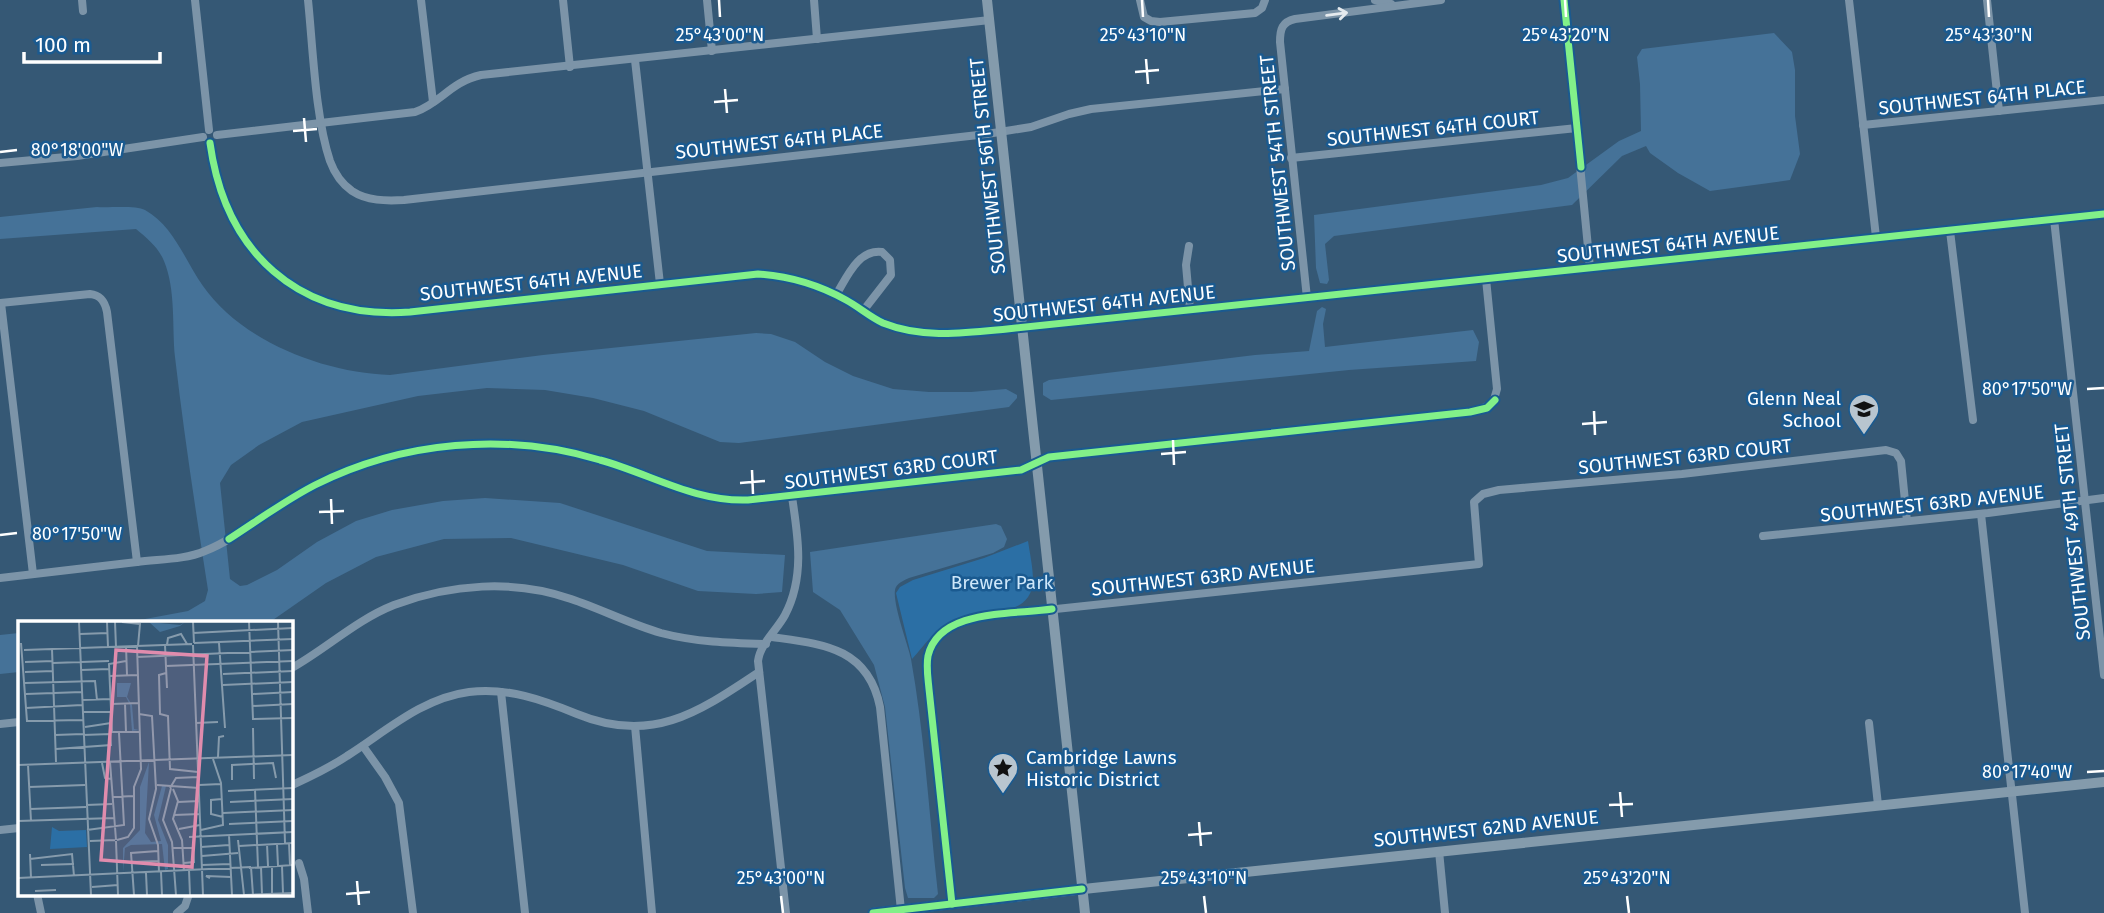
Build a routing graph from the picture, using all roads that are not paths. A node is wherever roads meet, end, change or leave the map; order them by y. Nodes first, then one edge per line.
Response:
1 (82, 0) edge
2 (195, 0) edge
3 (308, 0) edge
4 (421, 0) edge
5 (563, 0) edge
6 (706, 0) edge
7 (814, 0) edge
8 (987, 0) edge
9 (1140, 0) edge
10 (1375, 0) edge
11 (1441, 0) edge
12 (1563, 0) edge
13 (1849, 0) edge
14 (1987, 0) edge
15 (1264, 4) edge
16 (1394, 5) junction
17 (83, 12) dead end
18 (989, 20) junction
19 (817, 39) junction
20 (712, 51) junction
21 (635, 60) junction
22 (570, 67) junction
23 (1285, 89) junction
24 (2104, 100) edge
25 (433, 102) junction
26 (1999, 111) junction
27 (322, 123) junction
28 (1863, 125) junction
29 (1577, 128) junction
30 (1001, 132) junction
31 (208, 137) junction
32 (1291, 158) junction
33 (0, 163) edge
34 (647, 171) junction
35 (2104, 214) edge
36 (2054, 219) junction
37 (1950, 230) junction
38 (1876, 237) junction
39 (1189, 246) dead end
40 (1590, 268) junction
41 (1486, 279) junction
42 (660, 284) junction
43 (836, 295) junction
44 (1307, 298) junction
45 (1, 303) edge
46 (1190, 310) junction
47 (863, 311) junction
48 (1022, 328) junction
49 (1973, 420) dead end
50 (1036, 462) junction
51 (792, 497) junction
52 (2104, 498) edge
53 (2085, 501) junction
54 (1980, 514) junction
55 (1907, 521) junction
56 (1763, 536) dead end
57 (137, 562) junction
58 (1479, 564) joint
59 (33, 574) junction
60 (0, 578) edge
61 (1052, 609) junction
62 (769, 641) junction
63 (292, 668) edge
64 (759, 672) junction
65 (2104, 675) edge
66 (501, 692) junction
67 (18, 722) edge
68 (1869, 723) dead end
69 (0, 724) edge
70 (635, 726) junction
71 (363, 746) junction
72 (2104, 782) edge
73 (292, 785) edge
74 (2012, 792) junction
75 (1878, 805) junction
76 (18, 828) edge
77 (0, 830) edge
78 (1439, 851) junction
79 (299, 863) dead end
80 (1082, 889) junction
81 (37, 895) edge
82 (189, 895) edge
83 (952, 904) junction
84 (901, 910) junction
85 (41, 913) edge
86 (177, 913) edge
87 (309, 913) edge
88 (413, 913) edge
89 (525, 913) edge
90 (652, 913) edge
91 (786, 913) edge
92 (873, 913) edge
93 (1085, 913) edge
94 (1445, 913) edge
95 (2025, 913) edge

1 - 17 street
2 - 31 street, SOUTHWEST 64TH AVENUE
3 - 27 street, SOUTHWEST 64TH PLACE
4 - 25 street
5 - 22 street
6 - 20 street
7 - 19 street
8 - 18 street, SOUTHWEST 56TH STREET
9 - 15 street
10 - 16 street
11 - 16 street
12 - 29 street
13 - 28 street
14 - 26 street
23 -> 16 street, SOUTHWEST 54TH STREET
18 - 19 street
18 - 30 street, SOUTHWEST 56TH STREET
19 - 20 street
20 - 21 street
21 - 22 street
21 - 34 street
22 - 25 street
23 - 30 street, SOUTHWEST 64TH PLACE
23 - 32 street, SOUTHWEST 54TH STREET
24 - 26 street, SOUTHWEST 64TH PLACE
25 - 27 street
26 - 28 street, SOUTHWEST 64TH PLACE
27 - 31 street
27 - 34 street, SOUTHWEST 64TH PLACE
28 - 38 street
29 - 32 street, SOUTHWEST 64TH COURT
29 - 40 street
30 - 34 street, SOUTHWEST 64TH PLACE
30 - 48 street, SOUTHWEST 56TH STREET
31 - 33 street
31 - 42 street, SOUTHWEST 64TH AVENUE
32 - 44 street, SOUTHWEST 54TH STREET
34 - 42 street
35 - 36 street, SOUTHWEST 64TH AVENUE
36 - 37 street, SOUTHWEST 64TH AVENUE
36 - 53 street, SOUTHWEST 49TH STREET
37 - 38 street, SOUTHWEST 64TH AVENUE
37 - 49 street
38 - 40 street, SOUTHWEST 64TH AVENUE
39 - 46 street
40 - 41 street, SOUTHWEST 64TH AVENUE
41 - 44 street, SOUTHWEST 64TH AVENUE
41 - 50 street, SOUTHWEST 63RD COURT
42 - 43 street, SOUTHWEST 64TH AVENUE
43 - 47 street, SOUTHWEST 64TH AVENUE
43 - 47 street
44 - 46 street, SOUTHWEST 64TH AVENUE
45 - 57 street
45 - 59 street
46 - 48 street, SOUTHWEST 64TH AVENUE
47 - 48 street, SOUTHWEST 64TH AVENUE
48 - 50 street, SOUTHWEST 56TH STREET
50 - 51 street, SOUTHWEST 63RD COURT
50 - 61 street, SOUTHWEST 56TH STREET
51 - 57 street, SOUTHWEST 63RD COURT
51 - 62 street
52 - 53 street, SOUTHWEST 63RD AVENUE
53 - 54 street, SOUTHWEST 63RD AVENUE
53 - 65 street, SOUTHWEST 49TH STREET
54 - 55 street, SOUTHWEST 63RD AVENUE
54 - 74 street
55 - 56 street, SOUTHWEST 63RD AVENUE
55 - 58 street, SOUTHWEST 63RD COURT
57 - 59 street, SOUTHWEST 63RD COURT
58 - 61 street, SOUTHWEST 63RD AVENUE
59 - 60 street, SOUTHWEST 63RD COURT
61 - 80 street, SOUTHWEST 56TH STREET
61 - 83 street, SOUTHWEST 63RD AVENUE
62 - 63 street
62 - 64 street
62 - 84 street
64 - 70 street
64 - 91 street
66 - 70 street
66 - 71 street
66 - 89 street
67 - 69 street
68 - 75 street
70 - 90 street
71 - 73 street
71 - 88 street
72 - 74 street, SOUTHWEST 62ND AVENUE
74 - 75 street, SOUTHWEST 62ND AVENUE
74 - 95 street
75 - 78 street, SOUTHWEST 62ND AVENUE
76 - 77 street
78 - 80 street, SOUTHWEST 62ND AVENUE
78 - 94 street
79 - 87 street
80 - 83 street, SOUTHWEST 62ND AVENUE
80 - 93 street, SOUTHWEST 56TH STREET
81 - 85 street
82 - 86 street
83 - 84 street, SOUTHWEST 62ND AVENUE
84 - 92 street, SOUTHWEST 62ND AVENUE

